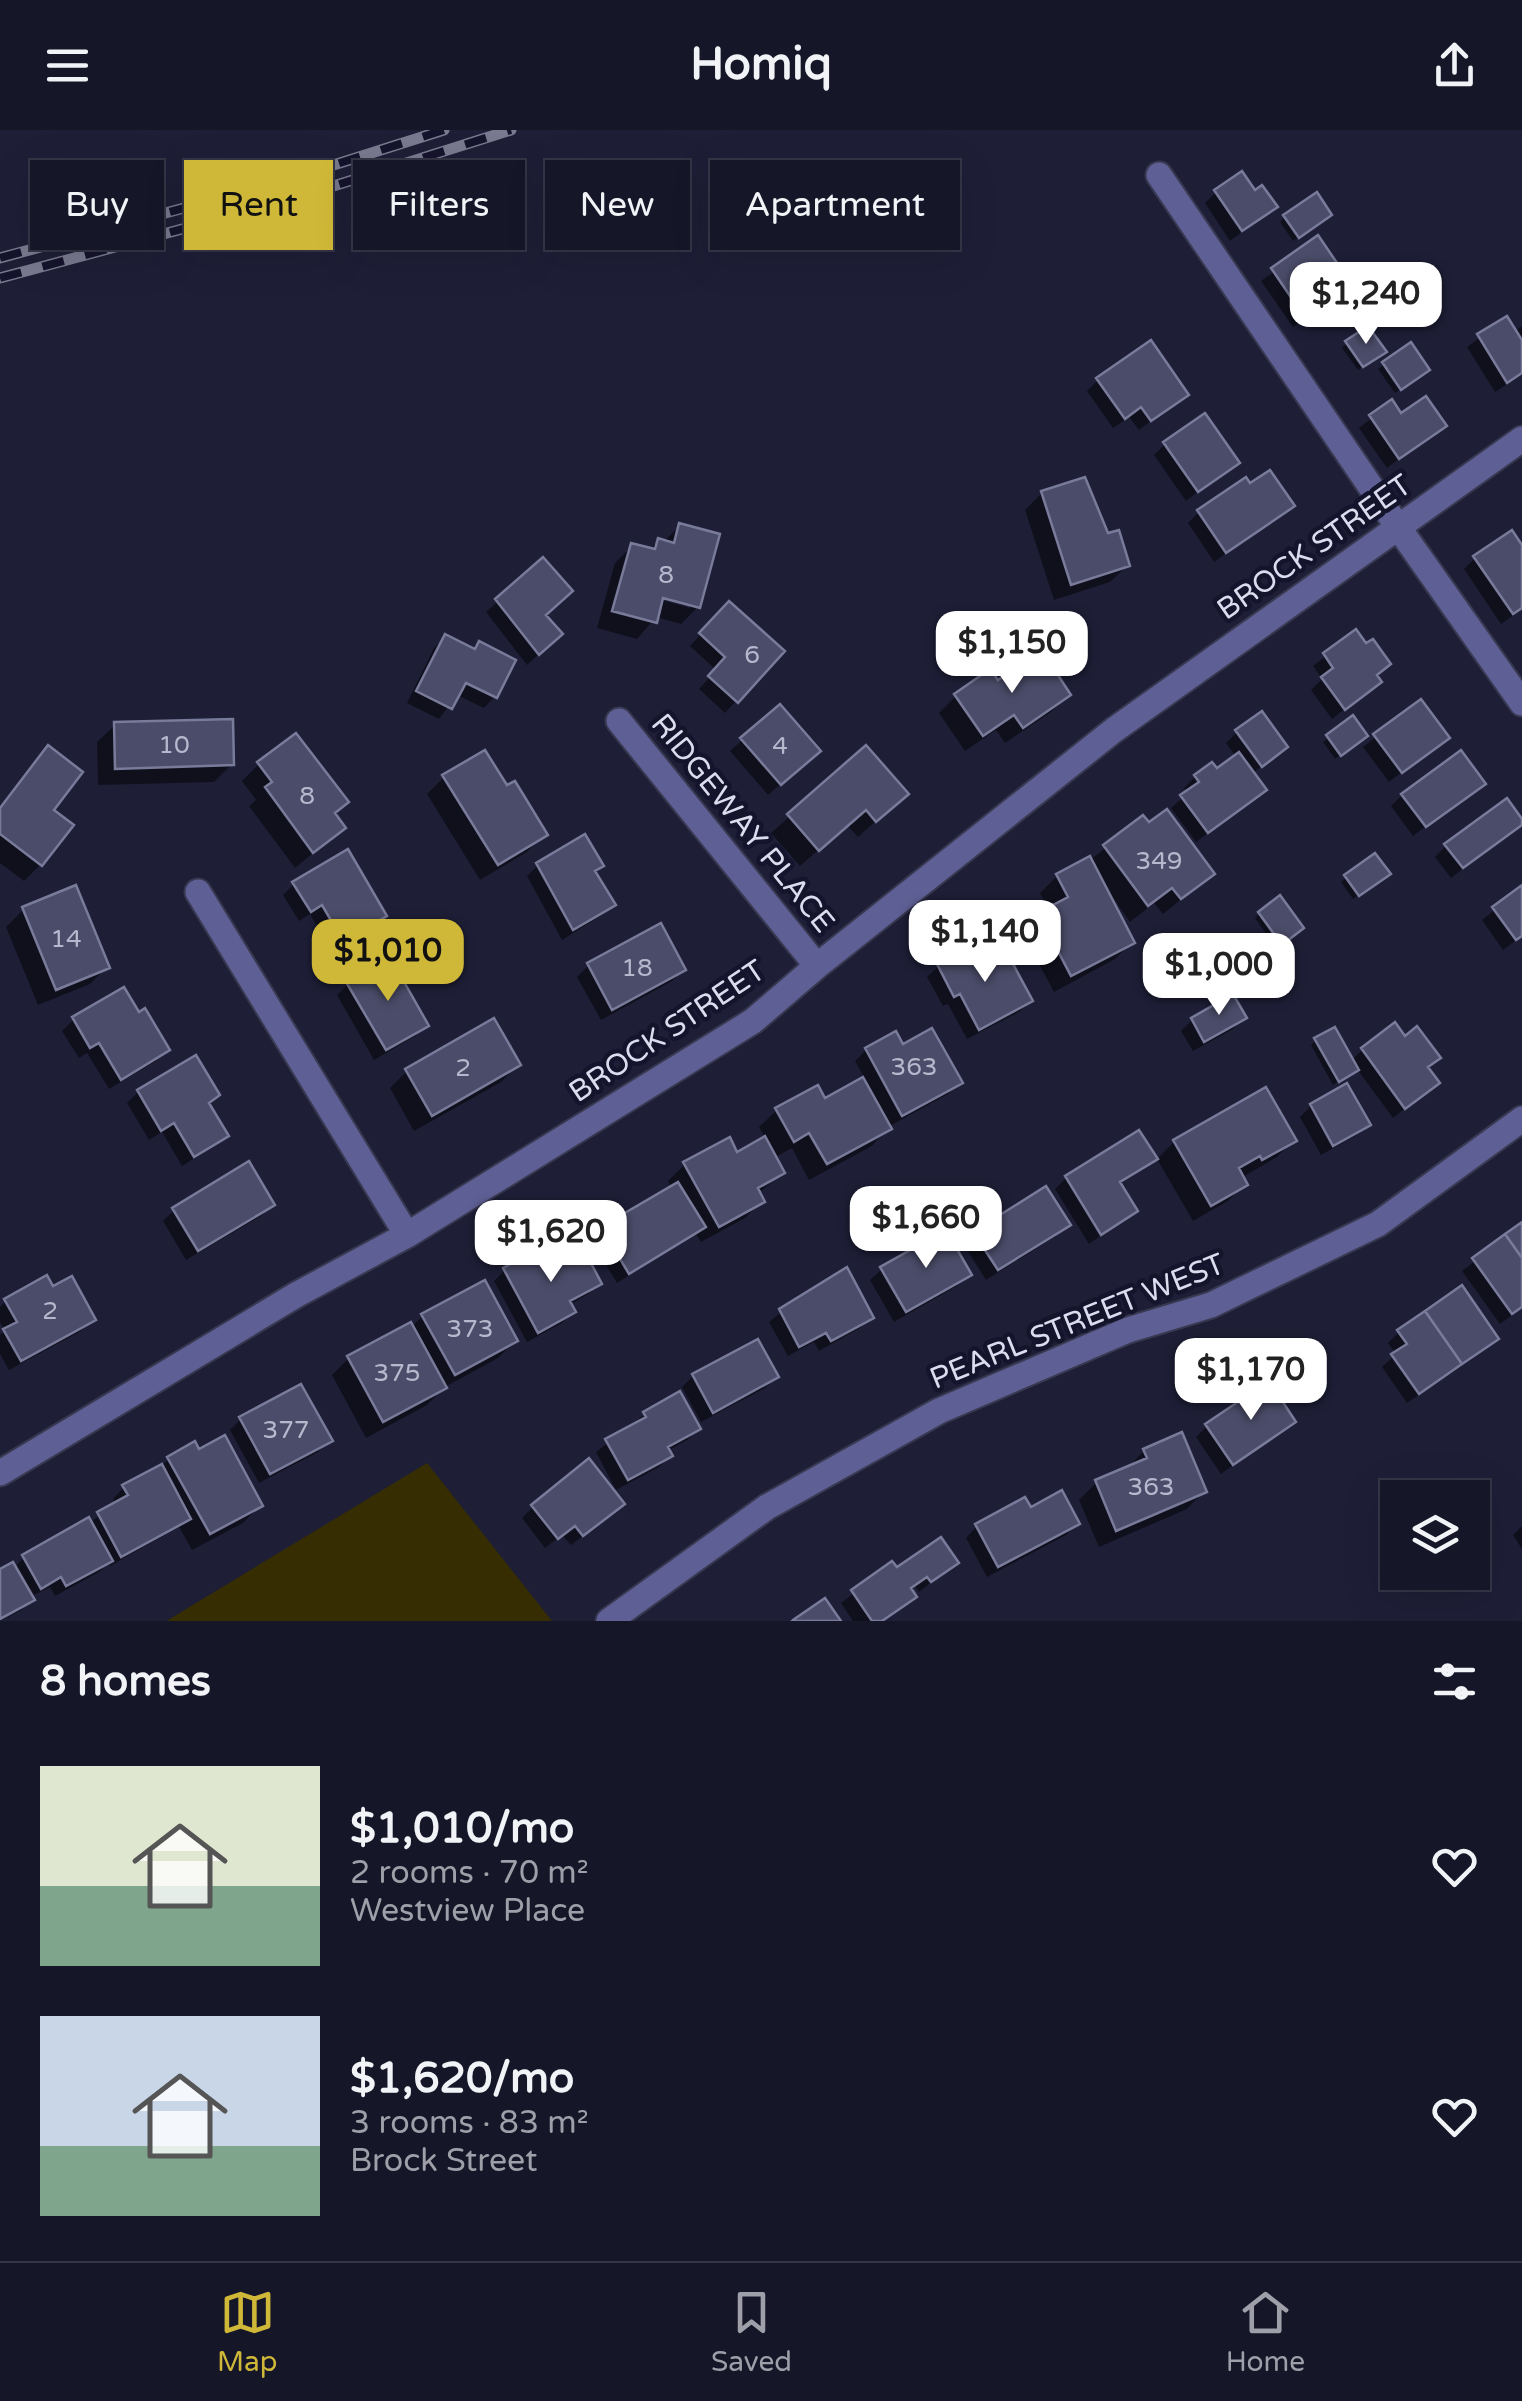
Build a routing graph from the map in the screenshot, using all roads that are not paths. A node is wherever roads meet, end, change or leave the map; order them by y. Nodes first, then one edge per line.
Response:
1 (1159, 175) dead end
2 (1522, 439) edge
3 (1398, 527) junction
4 (1522, 703) edge
5 (619, 721) dead end
6 (198, 892) dead end
7 (817, 966) junction
8 (1522, 1119) edge
9 (407, 1235) junction
10 (0, 1472) edge
11 (609, 1621) edge

1 - 3 street
2 - 3 street, BROCK STREET
3 - 4 street
3 - 7 street, BROCK STREET
5 - 7 street, RIDGEWAY PLACE
6 - 9 street
7 - 9 street, BROCK STREET
8 - 11 street, PEARL STREET WEST
9 - 10 street, BROCK STREET

